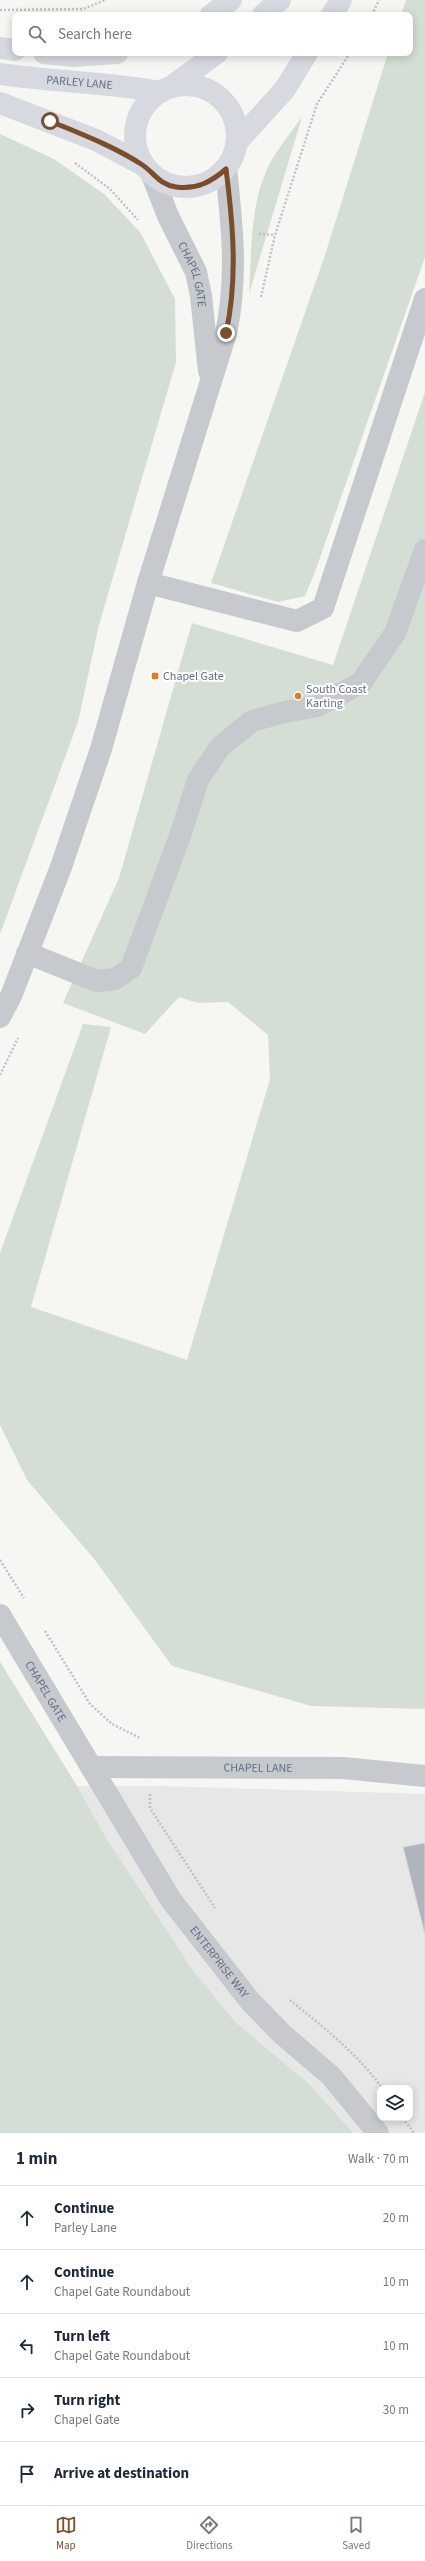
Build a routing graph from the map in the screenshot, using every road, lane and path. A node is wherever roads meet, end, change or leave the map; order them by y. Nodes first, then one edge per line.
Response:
1 (105, 0) edge
2 (231, 0) edge
3 (280, 0) edge
4 (341, 0) edge
5 (379, 0) edge
6 (0, 10) edge
7 (215, 12) edge
8 (266, 12) edge
9 (334, 12) edge
10 (373, 12) edge
11 (0, 48) edge
12 (12, 50) edge
13 (213, 56) edge
14 (305, 56) edge
15 (348, 56) edge
16 (0, 74) edge
17 (166, 89) junction
18 (0, 103) edge
19 (238, 141) junction
20 (226, 169) junction
21 (147, 170) junction
22 (275, 235) dead end
23 (425, 299) edge
24 (210, 380) junction
25 (425, 550) edge
26 (148, 583) junction
27 (27, 953) junction
28 (0, 1017) edge
29 (0, 1560) edge
30 (25, 1599) dead end
31 (0, 1615) edge
32 (41, 1625) dead end
33 (91, 1767) junction
34 (150, 1767) junction
35 (425, 1776) edge
36 (218, 1913) dead end
37 (286, 1997) dead end
38 (380, 2085) edge
39 (405, 2121) edge
40 (378, 2133) edge
41 (414, 2133) edge

1 - 6 path
2 - 7 main road
3 - 8 main road
4 - 9 main road
5 - 10 path
11 - 12 main road
13 - 17 main road
14 - 19 main road
15 - 22 path
16 - 17 main road, PARLEY LANE
17 - 19 main road
17 - 21 main road
18 - 21 main road
19 - 20 main road
20 - 21 main road
20 - 24 street, CHAPEL GATE
21 - 24 street, CHAPEL GATE
23 - 26 street
24 - 26 street, CHAPEL GATE
25 - 27 street
26 - 27 street, CHAPEL GATE
27 - 28 street, CHAPEL GATE
29 - 30 path
31 - 33 street, CHAPEL GATE
32 - 34 path
33 - 34 street, CHAPEL LANE
33 - 40 street, ENTERPRISE WAY
34 - 35 street, CHAPEL LANE
34 - 36 path
37 - 38 path
39 - 41 path

